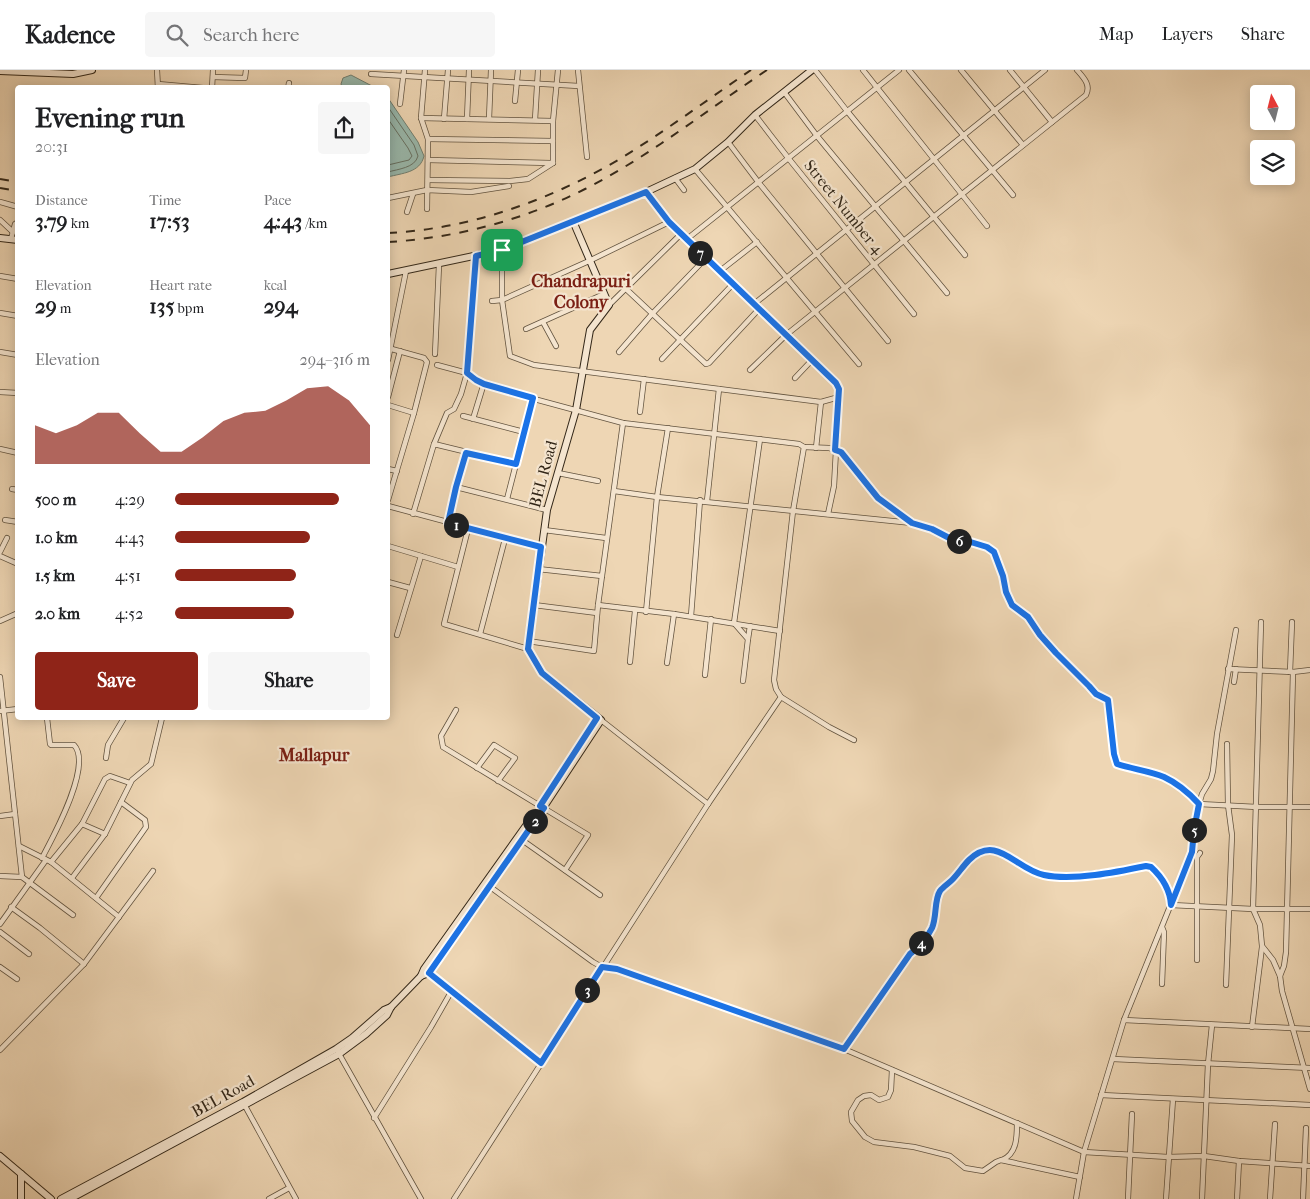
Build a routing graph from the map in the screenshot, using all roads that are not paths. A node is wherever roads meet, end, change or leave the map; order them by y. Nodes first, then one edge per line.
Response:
1 (92, 70) edge
2 (157, 70) edge
3 (213, 70) edge
4 (246, 70) edge
5 (404, 70) edge
6 (426, 70) edge
7 (448, 70) edge
8 (469, 70) edge
9 (491, 70) edge
10 (518, 70) edge
11 (538, 70) edge
12 (558, 70) edge
13 (578, 70) edge
14 (814, 70) edge
15 (863, 70) edge
16 (898, 70) edge
17 (909, 70) edge
18 (961, 70) edge
19 (1010, 70) edge
20 (1045, 70) edge
21 (1077, 70) edge
22 (0, 71) edge
23 (382, 72) edge
24 (371, 74) dead end
25 (403, 76) junction
26 (213, 77) junction
27 (425, 78) junction
28 (448, 79) junction
29 (468, 80) junction
30 (490, 81) junction
31 (516, 82) junction
32 (537, 83) junction
33 (556, 84) junction
34 (158, 85) edge
35 (212, 85) edge
36 (579, 86) junction
37 (1023, 86) junction
38 (876, 88) junction
39 (784, 92) junction
40 (515, 101) dead end
41 (400, 104) dead end
42 (994, 110) junction
43 (847, 112) junction
44 (756, 115) junction
45 (421, 118) junction
46 (444, 119) junction
47 (467, 119) junction
48 (489, 119) junction
49 (535, 120) junction
50 (553, 121) junction
51 (1052, 122) junction
52 (963, 134) junction
53 (817, 136) junction
54 (428, 139) junction
55 (553, 141) junction
56 (728, 142) junction
57 (1023, 146) junction
58 (587, 157) dead end
59 (789, 159) junction
60 (428, 160) junction
61 (934, 160) junction
62 (553, 163) junction
63 (695, 169) junction
64 (993, 170) junction
65 (675, 178) junction
66 (428, 180) junction
67 (905, 182) junction
68 (759, 183) junction
69 (509, 186) dead end
70 (427, 190) junction
71 (684, 190) dead end
72 (646, 192) junction
73 (413, 194) junction
74 (962, 195) junction
75 (1014, 195) dead end
76 (390, 197) edge
77 (0, 202) edge
78 (15, 206) edge
79 (876, 206) junction
80 (727, 207) junction
81 (427, 209) dead end
82 (407, 212) dead end
83 (934, 217) junction
84 (0, 220) edge
85 (573, 221) junction
86 (669, 222) junction
87 (15, 224) edge
88 (987, 226) dead end
89 (845, 230) junction
90 (681, 234) junction
91 (14, 237) edge
92 (0, 238) edge
93 (686, 239) junction
94 (904, 241) junction
95 (757, 242) junction
96 (502, 250) junction
97 (816, 253) junction
98 (965, 255) dead end
99 (476, 256) junction
100 (706, 258) junction
101 (589, 261) junction
102 (439, 265) junction
103 (874, 265) junction
104 (406, 271) junction
105 (720, 271) junction
106 (390, 274) edge
107 (0, 276) edge
108 (786, 277) junction
109 (15, 278) edge
110 (733, 284) junction
111 (625, 288) junction
112 (845, 288) junction
113 (947, 293) dead end
114 (604, 294) junction
115 (502, 300) junction
116 (492, 301) dead end
117 (754, 304) junction
118 (609, 305) junction
119 (759, 309) junction
120 (816, 312) junction
121 (0, 313) edge
122 (652, 314) junction
123 (914, 314) dead end
124 (15, 316) edge
125 (543, 322) junction
126 (526, 329) dead end
127 (786, 335) junction
128 (680, 340) junction
129 (888, 341) dead end
130 (390, 343) edge
131 (556, 346) dead end
132 (390, 348) edge
133 (400, 351) junction
134 (0, 352) edge
135 (619, 352) dead end
136 (15, 354) edge
137 (435, 354) dead end
138 (662, 359) dead end
139 (812, 360) junction
140 (859, 364) dead end
141 (437, 365) dead end
142 (750, 370) dead end
143 (584, 371) junction
144 (467, 373) junction
145 (795, 378) dead end
146 (644, 379) junction
147 (484, 384) junction
148 (390, 389) edge
149 (719, 389) junction
150 (0, 392) edge
151 (15, 393) edge
152 (839, 397) junction
153 (533, 398) junction
154 (821, 402) junction
155 (390, 406) edge
156 (576, 410) junction
157 (640, 412) dead end
158 (414, 413) junction
159 (463, 416) dead end
160 (473, 419) junction
161 (623, 423) junction
162 (668, 428) junction
163 (524, 432) junction
164 (714, 433) junction
165 (760, 439) junction
166 (434, 444) junction
167 (804, 447) junction
168 (816, 448) junction
169 (0, 449) edge
170 (835, 450) junction
171 (15, 452) edge
172 (466, 453) junction
173 (516, 464) junction
174 (390, 469) edge
175 (397, 471) junction
176 (558, 472) junction
177 (598, 481) dead end
178 (456, 487) junction
179 (390, 488) edge
180 (614, 491) junction
181 (657, 497) junction
182 (507, 499) junction
183 (700, 500) junction
184 (707, 501) junction
185 (750, 505) junction
186 (390, 507) edge
187 (547, 510) junction
188 (793, 511) junction
189 (413, 514) junction
190 (828, 514) junction
191 (5, 520) dead end
192 (15, 522) edge
193 (448, 523) junction
194 (912, 523) junction
195 (468, 529) junction
196 (544, 530) junction
197 (7, 538) dead end
198 (606, 538) junction
199 (505, 539) junction
200 (390, 547) edge
201 (541, 547) junction
202 (0, 554) edge
203 (421, 556) junction
204 (15, 562) edge
205 (458, 567) junction
206 (538, 569) junction
207 (602, 576) junction
208 (390, 583) edge
209 (410, 588) junction
210 (534, 605) junction
211 (598, 605) junction
212 (635, 611) junction
213 (646, 612) junction
214 (597, 613) junction
215 (15, 614) edge
216 (674, 614) junction
217 (691, 616) junction
218 (711, 620) junction
219 (0, 621) edge
220 (1261, 622) dead end
221 (1292, 622) dead end
222 (734, 623) junction
223 (750, 626) junction
224 (1236, 630) dead end
225 (780, 631) junction
226 (480, 634) junction
227 (397, 635) dead end
228 (748, 639) junction
229 (528, 641) junction
230 (528, 649) junction
231 (630, 662) dead end
232 (667, 663) dead end
233 (1228, 669) junction
234 (1236, 669) junction
235 (1259, 670) junction
236 (1310, 670) edge
237 (1292, 672) junction
238 (704, 675) dead end
239 (0, 677) edge
240 (743, 681) dead end
241 (1234, 682) dead end
242 (781, 696) junction
243 (15, 709) edge
244 (456, 710) dead end
245 (2, 711) edge
246 (599, 719) junction
247 (47, 720) edge
248 (123, 720) edge
249 (162, 720) edge
250 (854, 740) dead end
251 (1227, 744) dead end
252 (106, 758) dead end
253 (477, 768) junction
254 (498, 781) junction
255 (130, 784) junction
256 (121, 802) junction
257 (708, 804) junction
258 (1199, 804) junction
259 (1228, 805) junction
260 (542, 807) junction
261 (1257, 807) junction
262 (1290, 807) junction
263 (1310, 807) edge
264 (15, 814) junction
265 (0, 816) edge
266 (82, 824) junction
267 (104, 834) junction
268 (522, 840) junction
269 (18, 846) junction
270 (1200, 853) dead end
271 (46, 860) junction
272 (565, 870) junction
273 (153, 871) dead end
274 (0, 876) edge
275 (22, 877) junction
276 (72, 878) junction
277 (30, 884) junction
278 (488, 885) junction
279 (600, 895) dead end
280 (96, 898) junction
281 (1171, 905) junction
282 (1197, 906) junction
283 (11, 907) junction
284 (1230, 907) junction
285 (1287, 908) junction
286 (1253, 909) junction
287 (1310, 909) edge
288 (73, 915) dead end
289 (119, 917) junction
290 (0, 923) edge
291 (1162, 927) junction
292 (0, 932) edge
293 (1262, 946) junction
294 (28, 954) dead end
295 (1197, 960) dead end
296 (84, 964) junction
297 (0, 967) edge
298 (602, 967) junction
299 (429, 973) junction
300 (421, 976) junction
301 (1280, 976) junction
302 (17, 979) dead end
303 (1162, 984) dead end
304 (1226, 984) dead end
305 (451, 992) junction
306 (1124, 1020) junction
307 (1212, 1025) junction
308 (1252, 1027) junction
309 (1310, 1029) edge
310 (1292, 1030) junction
311 (844, 1049) junction
312 (0, 1050) edge
313 (338, 1052) junction
314 (1113, 1059) junction
315 (541, 1063) junction
316 (1208, 1064) junction
317 (1308, 1068) edge
318 (892, 1070) junction
319 (1310, 1089) edge
320 (1101, 1095) junction
321 (1173, 1099) junction
322 (1207, 1101) junction
323 (244, 1104) junction
324 (1310, 1105) edge
325 (1132, 1114) dead end
326 (374, 1118) junction
327 (1018, 1123) junction
328 (1275, 1124) dead end
329 (1306, 1128) dead end
330 (1084, 1152) junction
331 (1130, 1155) junction
332 (0, 1156) edge
333 (1204, 1156) junction
334 (1168, 1157) junction
335 (1001, 1160) junction
336 (1239, 1160) junction
337 (1272, 1163) junction
338 (1304, 1166) junction
339 (1310, 1166) edge
340 (21, 1174) junction
341 (1080, 1177) junction
342 (290, 1188) junction
343 (83, 1190) junction
344 (21, 1199) edge
345 (51, 1199) edge
346 (61, 1199) edge
347 (70, 1199) edge
348 (269, 1199) edge
349 (296, 1199) edge
350 (421, 1199) edge
351 (454, 1199) edge
352 (1076, 1199) edge
353 (1128, 1199) edge
354 (1166, 1199) edge
355 (1202, 1199) edge
356 (1237, 1199) edge
357 (1270, 1199) edge
358 (1303, 1199) edge

1 - 22 street
2 - 34 street
3 - 26 street
4 - 26 street
5 - 25 street
6 - 27 street
7 - 28 street
8 - 29 street
9 - 30 street
10 - 31 street
11 - 32 street
12 - 33 street
13 - 36 street
14 - 39 street
14 - 43 street
15 - 38 street
16 - 38 street
17 - 52 street
18 - 42 street
19 - 37 street
20 - 37 street
21 - 51 street
23 - 24 street
23 - 25 street
25 - 27 street
25 - 41 street
26 - 35 street
27 - 28 street
27 - 45 street
28 - 29 street
28 - 46 street
29 - 30 street
29 - 47 street
30 - 31 street
30 - 48 street
31 - 32 street
31 - 40 street
32 - 33 street
32 - 49 street
33 - 36 street
33 - 50 street
36 - 58 street
37 - 42 street
37 - 51 street
38 - 43 street
38 - 61 street
39 - 44 street
39 - 53 street
42 - 52 street
42 - 57 street
43 - 53 street
43 - 67 street
44 - 56 street
44 - 59 street, Street Number 4
45 - 46 street
45 - 54 street
46 - 47 street
47 - 48 street
48 - 49 street
49 - 50 street
50 - 55 street
51 - 57 street
52 - 61 street
52 - 64 street
53 - 59 street
53 - 79 street
54 - 55 street
54 - 60 street
55 - 62 street
56 - 63 street
56 - 68 street
57 - 64 street
59 - 68 street
59 - 89 street, Street Number 4
60 - 62 street
60 - 66 street
61 - 67 street
61 - 74 street
62 - 66 street
63 - 65 street
63 - 80 street
64 - 74 street
64 - 75 street
65 - 71 street
65 - 72 street
66 - 70 street
67 - 79 street
67 - 83 street
68 - 80 street
68 - 97 street
69 - 70 street
70 - 73 street
70 - 81 street
72 - 85 street
72 - 86 street
73 - 76 street
73 - 82 street
74 - 83 street
74 - 88 street
77 - 78 street
79 - 89 street
79 - 94 street
80 - 93 street
80 - 95 street
83 - 94 street
83 - 98 street
84 - 91 street
85 - 96 street
85 - 101 street
86 - 90 street
86 - 101 street
87 - 91 street
89 - 97 street
89 - 103 street, Street Number 4
90 - 93 street
90 - 111 street
91 - 92 street
93 - 100 street
94 - 103 street
94 - 113 street
95 - 105 street
95 - 108 street
96 - 99 street
96 - 115 street
97 - 108 street
97 - 112 street
99 - 102 street
99 - 144 street
100 - 105 street
100 - 122 street
101 - 114 street
101 - 115 street
102 - 104 street
102 - 137 street
103 - 112 street
103 - 123 street, Street Number 4
104 - 106 street
104 - 130 street
105 - 110 street
107 - 109 street
108 - 117 street
108 - 120 street
110 - 117 street
110 - 128 street
111 - 118 street
111 - 122 street
112 - 120 street
112 - 129 street
114 - 118 street
114 - 125 street
115 - 116 street
115 - 143 street
117 - 119 street
118 - 143 street, BEL Road
119 - 127 street
119 - 128 street
120 - 127 street
120 - 140 street
121 - 124 street
122 - 128 street
122 - 135 street
125 - 126 street
125 - 131 street
127 - 139 street
127 - 142 street
128 - 138 street
132 - 133 street
133 - 148 street
133 - 158 street
134 - 136 street
139 - 145 street
139 - 152 street
141 - 144 street
143 - 146 street
143 - 156 street, BEL Road
144 - 147 street
144 - 166 street
146 - 149 street
146 - 157 street
147 - 153 street
147 - 160 street
149 - 154 street
149 - 164 street
150 - 151 street
152 - 154 street
152 - 170 street
153 - 156 street
153 - 163 street
154 - 168 street
155 - 158 street
156 - 161 street
156 - 176 street, BEL Road
158 - 175 street
159 - 160 street
160 - 163 street
161 - 162 street
161 - 180 street
162 - 164 street
162 - 181 street
163 - 173 street
164 - 165 street
164 - 184 street
165 - 167 street
165 - 185 street
166 - 172 street
166 - 189 street
167 - 168 street
167 - 188 street
168 - 170 street
169 - 171 street
170 - 190 street
170 - 194 street
172 - 173 street
172 - 178 street
173 - 182 street
174 - 175 street
175 - 179 street
176 - 177 street
176 - 187 street, BEL Road
178 - 182 street
178 - 193 street
180 - 181 street
180 - 198 street
181 - 183 street
181 - 213 street
182 - 187 street
183 - 184 street
183 - 217 street
184 - 185 street
185 - 188 street
185 - 222 street
186 - 189 street
187 - 196 street, BEL Road
188 - 190 street
188 - 225 street
189 - 193 street
190 - 194 street
191 - 192 street
193 - 195 street
194 - 258 street
195 - 199 street
195 - 205 street
196 - 198 street
196 - 201 street, BEL Road
197 - 202 street
198 - 207 street
199 - 201 street
199 - 226 street
200 - 203 street
201 - 206 street, BEL Road
202 - 204 street
203 - 205 street
203 - 209 street
205 - 226 street
206 - 207 street
206 - 210 street, BEL Road
207 - 211 street
208 - 209 street
209 - 227 street
210 - 214 street
210 - 229 street, BEL Road
211 - 212 street
211 - 214 street
212 - 213 street
212 - 231 street
213 - 216 street
214 - 229 street
215 - 219 street
216 - 217 street
216 - 232 street
217 - 218 street
218 - 222 street
218 - 238 street
220 - 235 street
221 - 237 street
222 - 223 street
222 - 228 street
223 - 225 street
223 - 228 street
224 - 233 street
225 - 242 street
226 - 230 street
228 - 240 street
229 - 230 street, BEL Road
230 - 246 street
233 - 234 street
233 - 258 street
234 - 235 street
234 - 241 street
235 - 237 street
235 - 261 street
236 - 237 street
237 - 262 street
239 - 245 street
242 - 250 street
242 - 257 street
243 - 245 street
244 - 253 street
245 - 264 street
246 - 257 street
246 - 260 street, BEL Road
247 - 271 street
248 - 252 street
249 - 255 street
251 - 259 street
253 - 254 street
253 - 254 street
254 - 260 street
255 - 256 street
255 - 266 street
256 - 267 street
256 - 280 street
257 - 298 street
258 - 259 street
258 - 281 street
259 - 261 street
259 - 284 street
260 - 268 street, BEL Road
260 - 272 street
260 - 278 street, BEL Road
261 - 262 street
261 - 286 street
262 - 263 street
262 - 285 street
264 - 265 street
264 - 269 street
266 - 267 street
266 - 271 street
267 - 276 street
268 - 272 street
268 - 278 street, BEL Road
269 - 271 street
269 - 275 street
270 - 282 street
271 - 276 street
271 - 277 street
272 - 279 street
273 - 289 street
274 - 275 street
275 - 277 street
276 - 280 street
277 - 283 street
277 - 288 street
278 - 298 street
278 - 299 street, BEL Road
278 - 300 street, BEL Road
280 - 289 street
281 - 282 street
281 - 291 street
281 - 311 street
282 - 284 street
282 - 295 street
283 - 290 street
283 - 296 street
284 - 286 street
284 - 304 street
285 - 286 street
285 - 287 street
285 - 301 street
286 - 293 street
289 - 296 street
291 - 303 street
291 - 306 street
292 - 294 street
293 - 301 street
293 - 308 street
296 - 312 street
297 - 302 street
298 - 311 street
298 - 315 street
299 - 300 street, BEL Road
299 - 305 street
300 - 313 street, BEL Road
301 - 310 street
305 - 315 street
305 - 326 street
306 - 307 street
306 - 314 street
307 - 308 street
307 - 316 street
308 - 310 street
309 - 310 street
310 - 317 street
311 - 318 street
313 - 323 street, BEL Road
313 - 326 street
314 - 316 street
314 - 320 street
315 - 351 street
316 - 317 street
316 - 322 street
317 - 319 street
318 - 327 street
318 - 335 street
320 - 321 street
320 - 330 street
321 - 322 street
321 - 334 street
322 - 324 street
322 - 333 street
323 - 342 street
323 - 343 street, BEL Road
325 - 331 street
326 - 350 street
327 - 330 street
327 - 335 street
328 - 337 street
329 - 338 street
330 - 331 street
330 - 341 street
331 - 334 street
331 - 353 street
332 - 340 street
333 - 334 street
333 - 336 street
333 - 355 street
334 - 354 street
335 - 341 street
336 - 337 street
336 - 356 street
337 - 338 street
337 - 357 street
338 - 339 street
338 - 358 street
340 - 344 street
340 - 345 street
341 - 352 street
342 - 348 street
342 - 349 street
343 - 346 street, BEL Road
343 - 347 street, BEL Road

